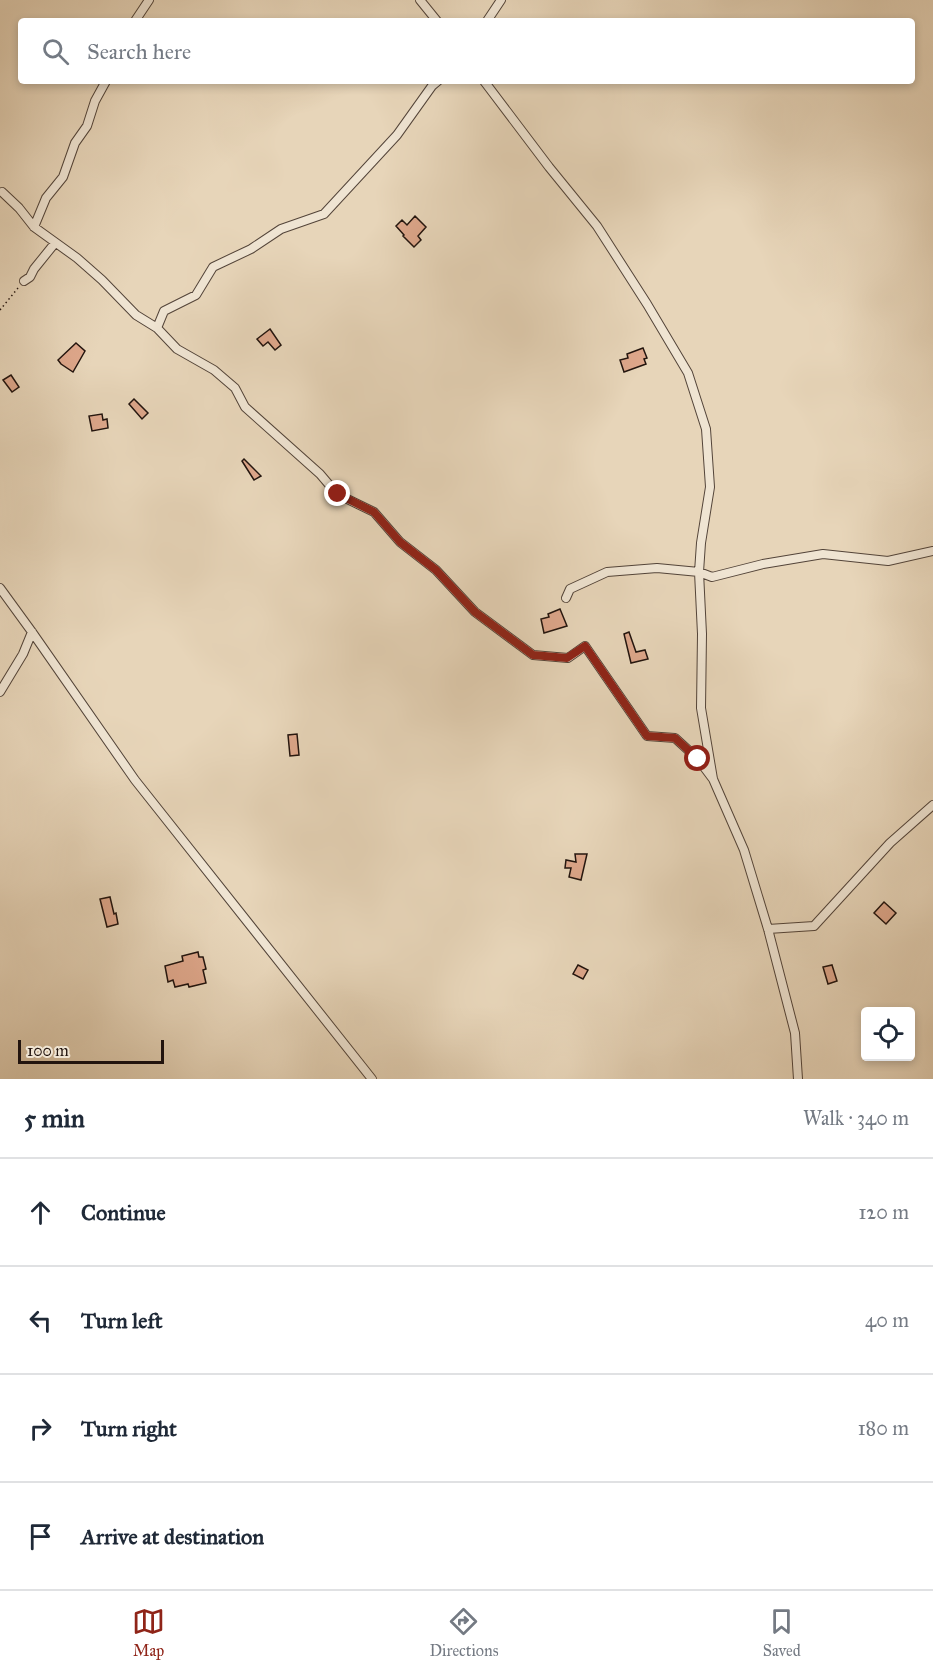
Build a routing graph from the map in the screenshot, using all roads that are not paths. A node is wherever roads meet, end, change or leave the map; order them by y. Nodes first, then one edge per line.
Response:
1 (149, 0) edge
2 (420, 0) edge
3 (501, 0) edge
4 (137, 18) edge
5 (435, 18) edge
6 (489, 18) edge
7 (104, 84) edge
8 (434, 84) edge
9 (486, 84) edge
10 (2, 192) dead end
11 (34, 227) junction
12 (54, 243) junction
13 (24, 281) road end
14 (157, 328) junction
15 (933, 551) edge
16 (699, 572) junction
17 (0, 588) edge
18 (567, 598) dead end
19 (32, 632) junction
20 (0, 692) edge
21 (713, 779) junction
22 (933, 805) edge
23 (768, 929) junction
24 (372, 1079) edge
25 (798, 1079) edge

1 - 4 street
2 - 5 street
3 - 6 street
7 - 11 street
8 - 14 street
9 - 16 street
10 - 11 street
11 - 12 street
12 - 13 street
12 - 14 street
14 - 21 street
15 - 16 street
16 - 18 street
16 - 21 street
17 - 19 street
19 - 20 street
19 - 24 street
21 - 23 street
22 - 23 street
23 - 25 street

